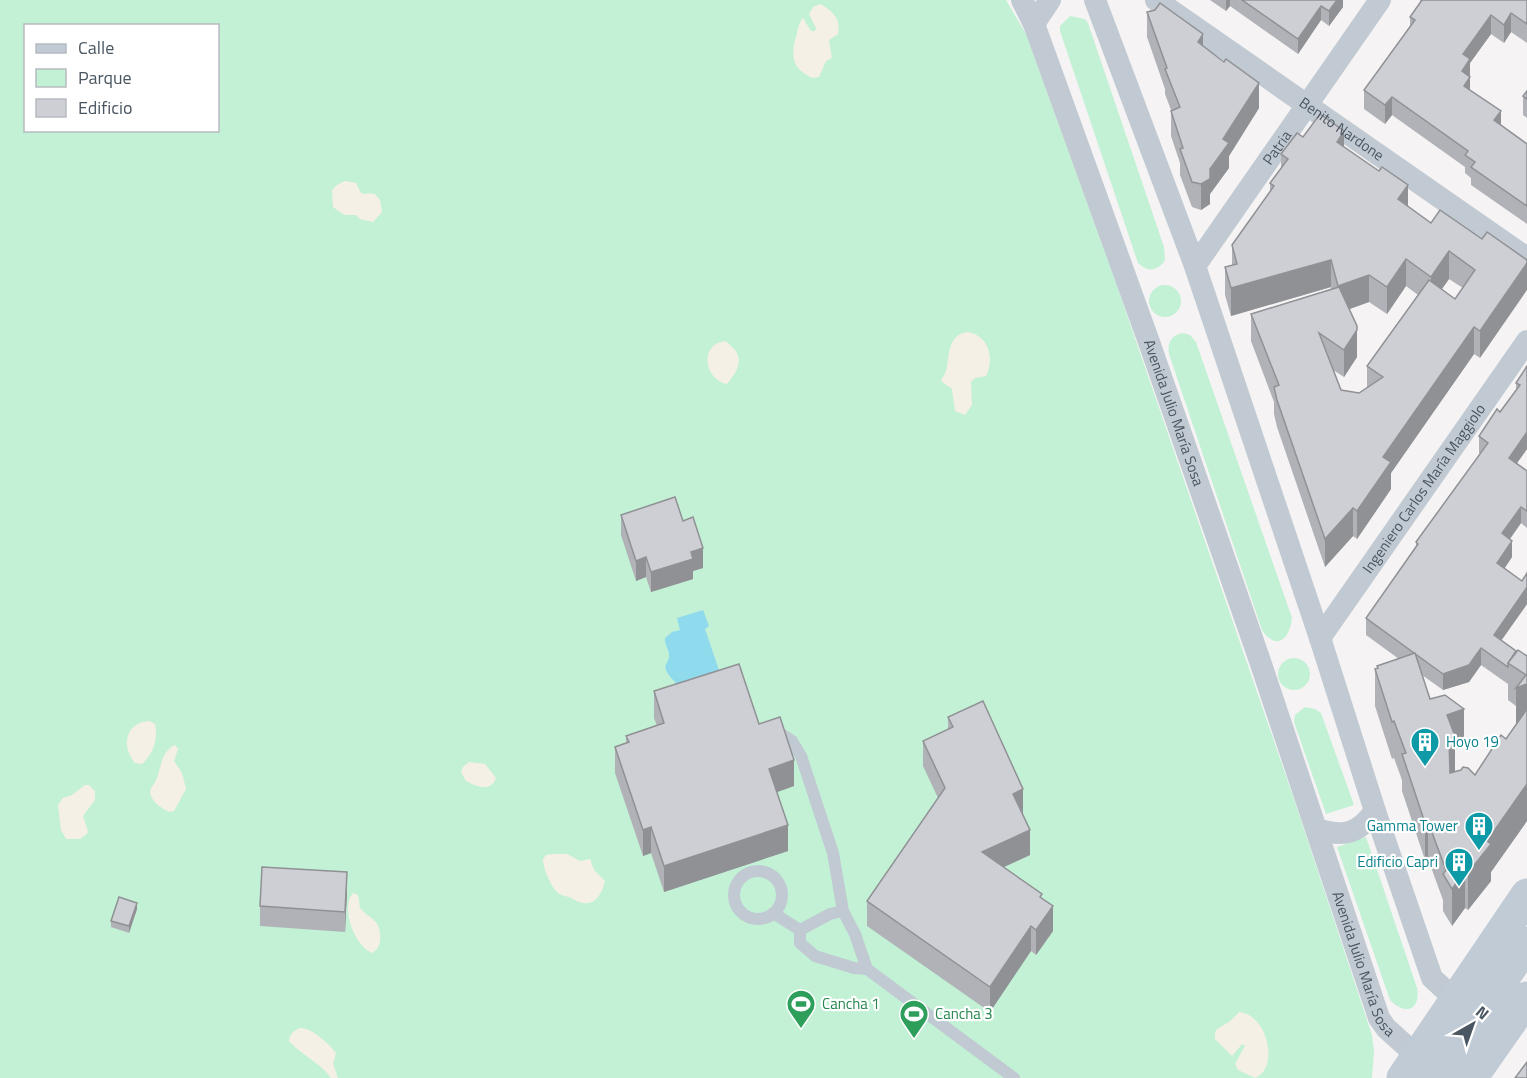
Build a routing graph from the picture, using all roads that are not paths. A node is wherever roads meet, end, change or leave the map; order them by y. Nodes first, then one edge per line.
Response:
1 (1022, 0) edge
2 (1050, 0) edge
3 (1095, 0) edge
4 (1156, 0) edge
5 (1380, 0) edge
6 (1034, 24) junction
7 (1306, 105) junction
8 (1527, 258) edge
9 (1195, 266) junction
10 (1527, 341) edge
11 (1320, 638) junction
12 (783, 735) edge
13 (1375, 811) junction
14 (1316, 829) junction
15 (1527, 895) edge
16 (843, 911) junction
17 (773, 913) dead end
18 (800, 930) junction
19 (1527, 943) edge
20 (867, 969) junction
21 (1527, 999) edge
22 (1456, 1000) junction
23 (1425, 1072) edge
24 (1014, 1078) edge
25 (1471, 1078) edge

1 - 6 street, Avenida Julio María Sosa
2 - 6 street
3 - 9 street
4 - 7 street, Benito Nardone
5 - 7 street, Patria
6 - 14 street, Avenida Julio María Sosa
7 - 8 street, Benito Nardone
7 - 9 street, Patria
9 - 11 street
10 - 11 street, Ingeniero Carlos María Maggiolo
11 - 13 street
12 - 16 lane
13 - 14 street
13 - 22 street
14 - 23 street, Avenida Julio María Sosa
15 - 22 main road
16 - 18 lane
16 - 20 lane
17 - 18 lane
18 - 20 lane
19 - 23 main road
20 - 24 lane
21 - 25 main road
22 - 23 main road

